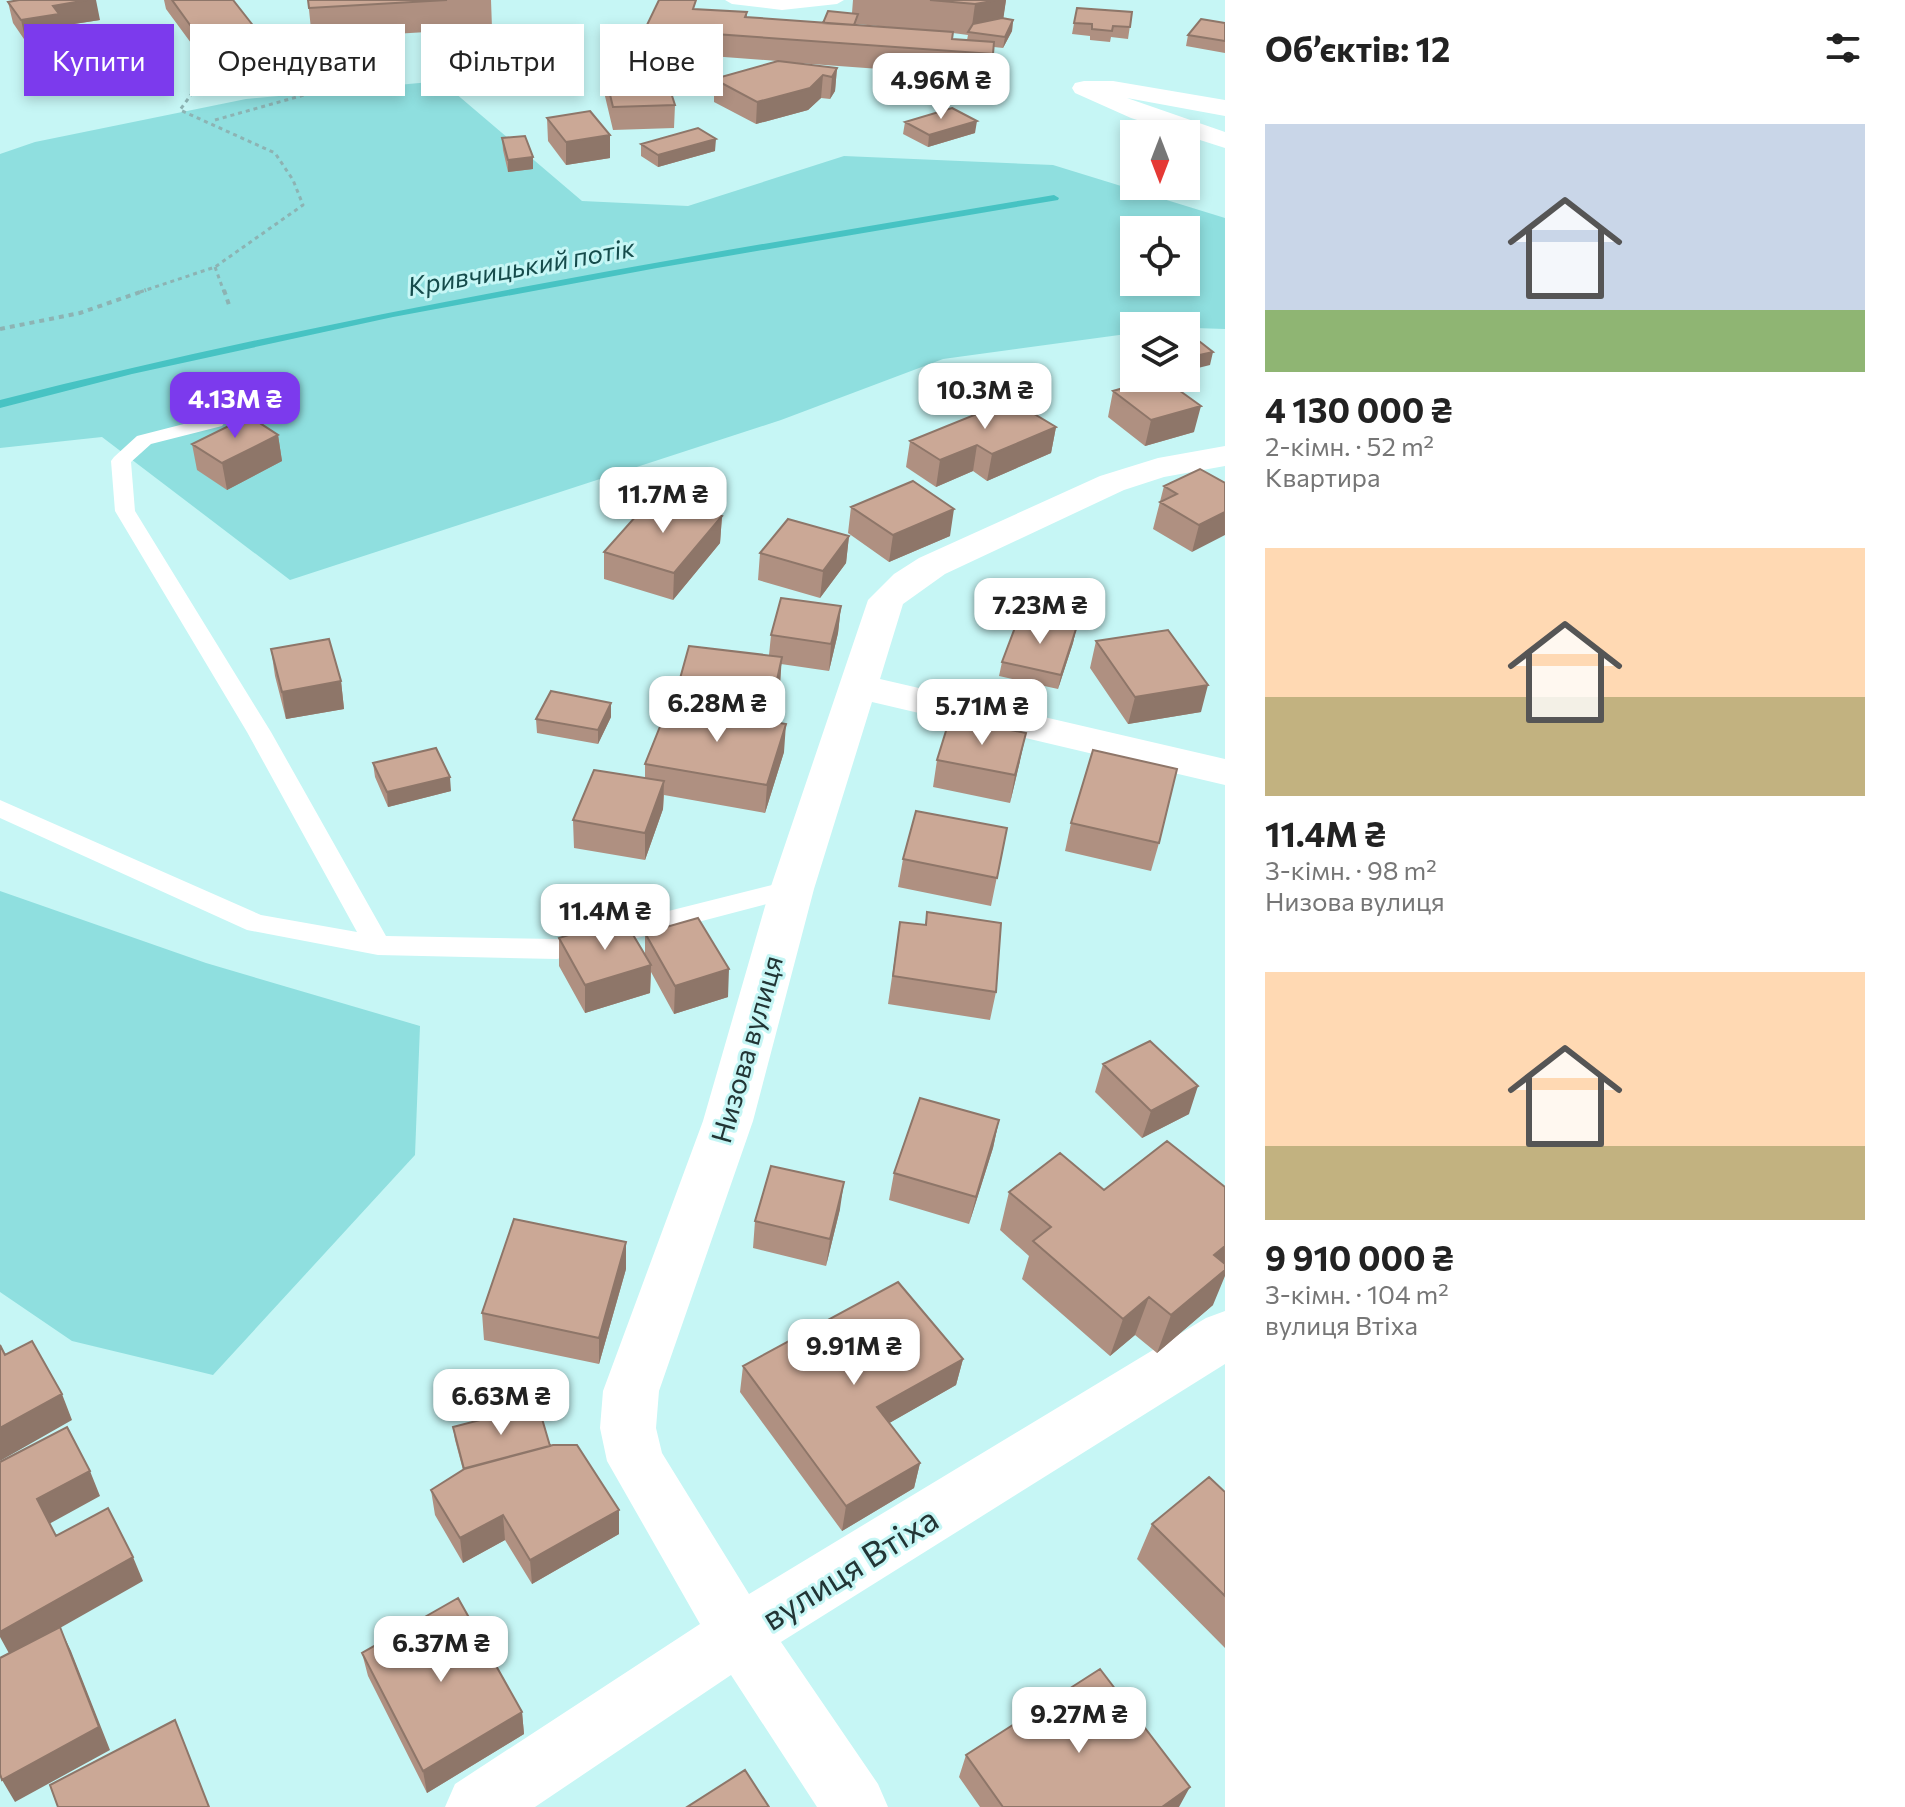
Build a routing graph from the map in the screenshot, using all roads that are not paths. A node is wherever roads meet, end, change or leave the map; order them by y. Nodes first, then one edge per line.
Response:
1 (732, 0) edge
2 (837, 0) edge
3 (1225, 108) edge
4 (1225, 140) edge
5 (215, 422) dead end
6 (1225, 456) edge
7 (856, 686) junction
8 (1225, 772) edge
9 (0, 808) edge
10 (792, 889) junction
11 (378, 945) junction
12 (1225, 1335) edge
13 (739, 1634) junction
14 (478, 1807) edge
15 (855, 1807) edge

1 - 2 lane
3 - 4 street
5 - 11 lane
6 - 7 street, Низова вулиця
7 - 8 street
7 - 10 street, Низова вулиця
9 - 11 lane
10 - 11 lane
10 - 13 street, Низова вулиця
12 - 13 street, вулиця Втіха
13 - 14 street, вулиця Втіха
13 - 15 street, Низова вулиця

